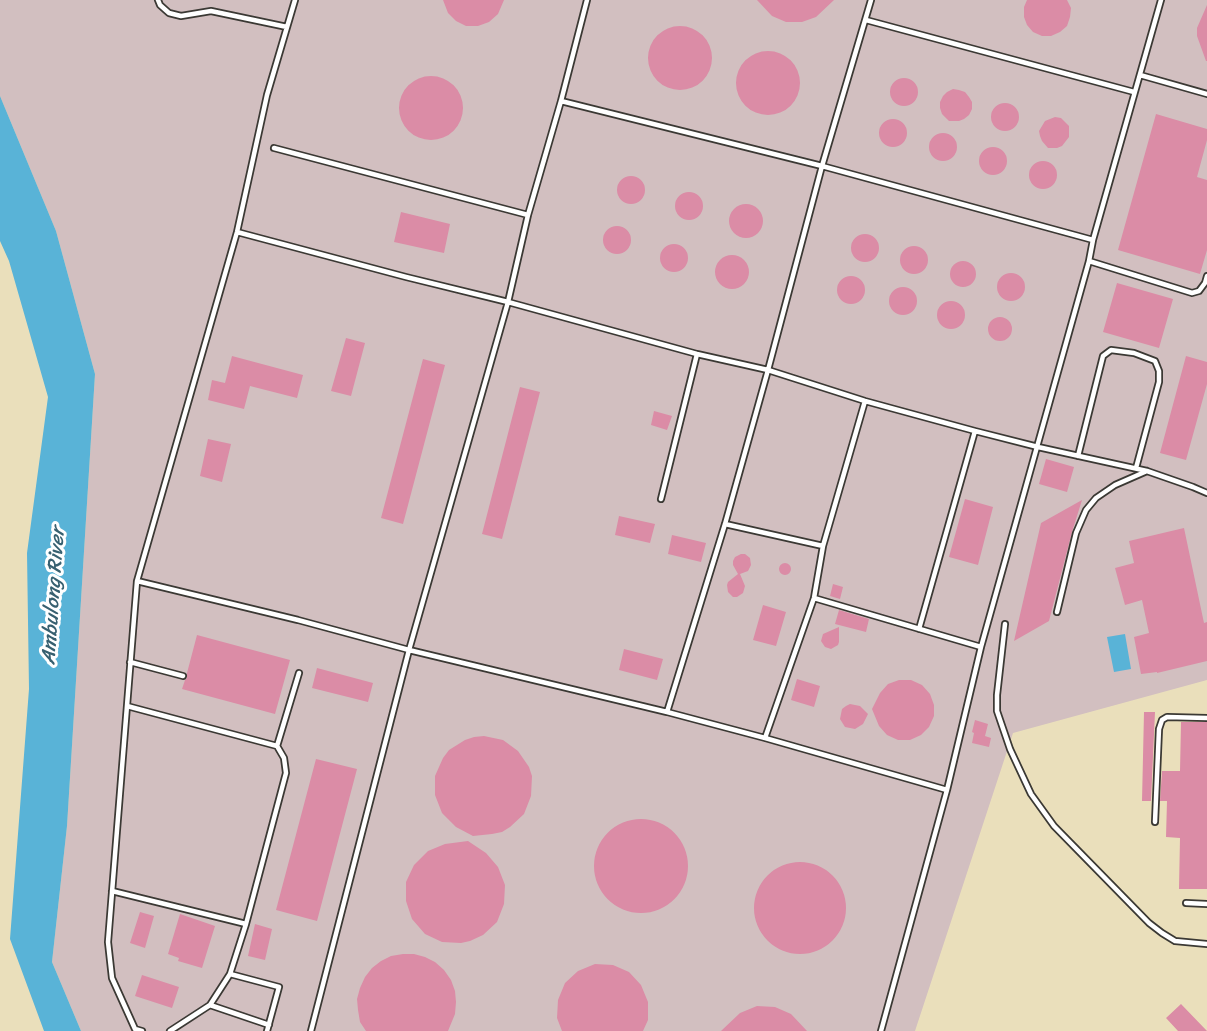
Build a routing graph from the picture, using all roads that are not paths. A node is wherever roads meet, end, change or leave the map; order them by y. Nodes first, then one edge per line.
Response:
1 (158, 0) edge
2 (295, 0) edge
3 (586, 0) edge
4 (871, 0) edge
5 (1161, 0) edge
6 (866, 20) junction
7 (288, 27) junction
8 (1140, 75) junction
9 (1134, 92) junction
10 (1207, 94) edge
11 (561, 101) junction
12 (274, 148) dead end
13 (822, 166) junction
14 (528, 215) junction
15 (237, 232) junction
16 (1093, 240) junction
17 (1089, 261) junction
18 (1207, 276) edge
19 (508, 302) junction
20 (697, 354) junction
21 (768, 370) junction
22 (865, 401) junction
23 (975, 431) junction
24 (1038, 447) junction
25 (1078, 456) junction
26 (1136, 468) junction
27 (1147, 471) junction
28 (1207, 494) edge
29 (661, 499) dead end
30 (725, 524) junction
31 (823, 546) junction
32 (137, 581) junction
33 (814, 598) junction
34 (1057, 612) dead end
35 (1005, 624) dead end
36 (919, 629) junction
37 (981, 647) junction
38 (409, 651) junction
39 (130, 662) junction
40 (298, 673) dead end
41 (183, 676) dead end
42 (127, 706) junction
43 (667, 712) junction
44 (1207, 718) edge
45 (765, 738) junction
46 (277, 746) junction
47 (947, 790) junction
48 (1155, 822) dead end
49 (112, 891) junction
50 (1186, 903) dead end
51 (1207, 903) edge
52 (246, 924) junction
53 (1207, 944) edge
54 (230, 974) junction
55 (210, 1005) junction
56 (269, 1025) junction
57 (142, 1031) edge
58 (170, 1031) edge
59 (267, 1031) edge
60 (311, 1031) edge
61 (881, 1031) edge

1 - 7 lane
2 - 7 lane
3 - 11 lane
4 - 6 lane
5 - 8 lane
6 - 9 lane
6 - 13 lane
7 - 15 lane
8 - 9 lane
8 - 10 lane
9 - 16 lane
11 - 13 lane
11 - 14 lane
12 - 14 lane
13 - 16 lane
13 - 21 lane
14 - 19 lane
15 - 19 lane
15 - 32 lane
16 - 17 lane
17 - 18 lane
17 - 24 lane
19 - 20 lane
19 - 38 lane
20 - 21 lane
20 - 29 lane
21 - 22 lane
21 - 30 lane
22 - 23 lane
22 - 31 lane
23 - 24 lane
23 - 36 lane
24 - 25 lane
24 - 37 lane
25 - 26 lane
25 - 26 lane
26 - 27 lane
27 - 28 lane
27 - 34 lane
30 - 31 lane
30 - 43 lane
31 - 33 lane
32 - 38 lane
32 - 39 lane
33 - 36 lane
33 - 45 lane
35 - 53 lane
36 - 37 lane
37 - 47 lane
38 - 43 lane
38 - 60 lane
39 - 41 lane
39 - 42 lane
40 - 46 lane
42 - 46 lane
42 - 49 lane
43 - 45 lane
44 - 48 lane
45 - 47 lane
46 - 52 lane
47 - 61 lane
49 - 52 lane
49 - 57 lane
50 - 51 lane
52 - 54 lane
54 - 55 lane
54 - 56 lane
55 - 56 lane
55 - 58 lane
56 - 59 lane

